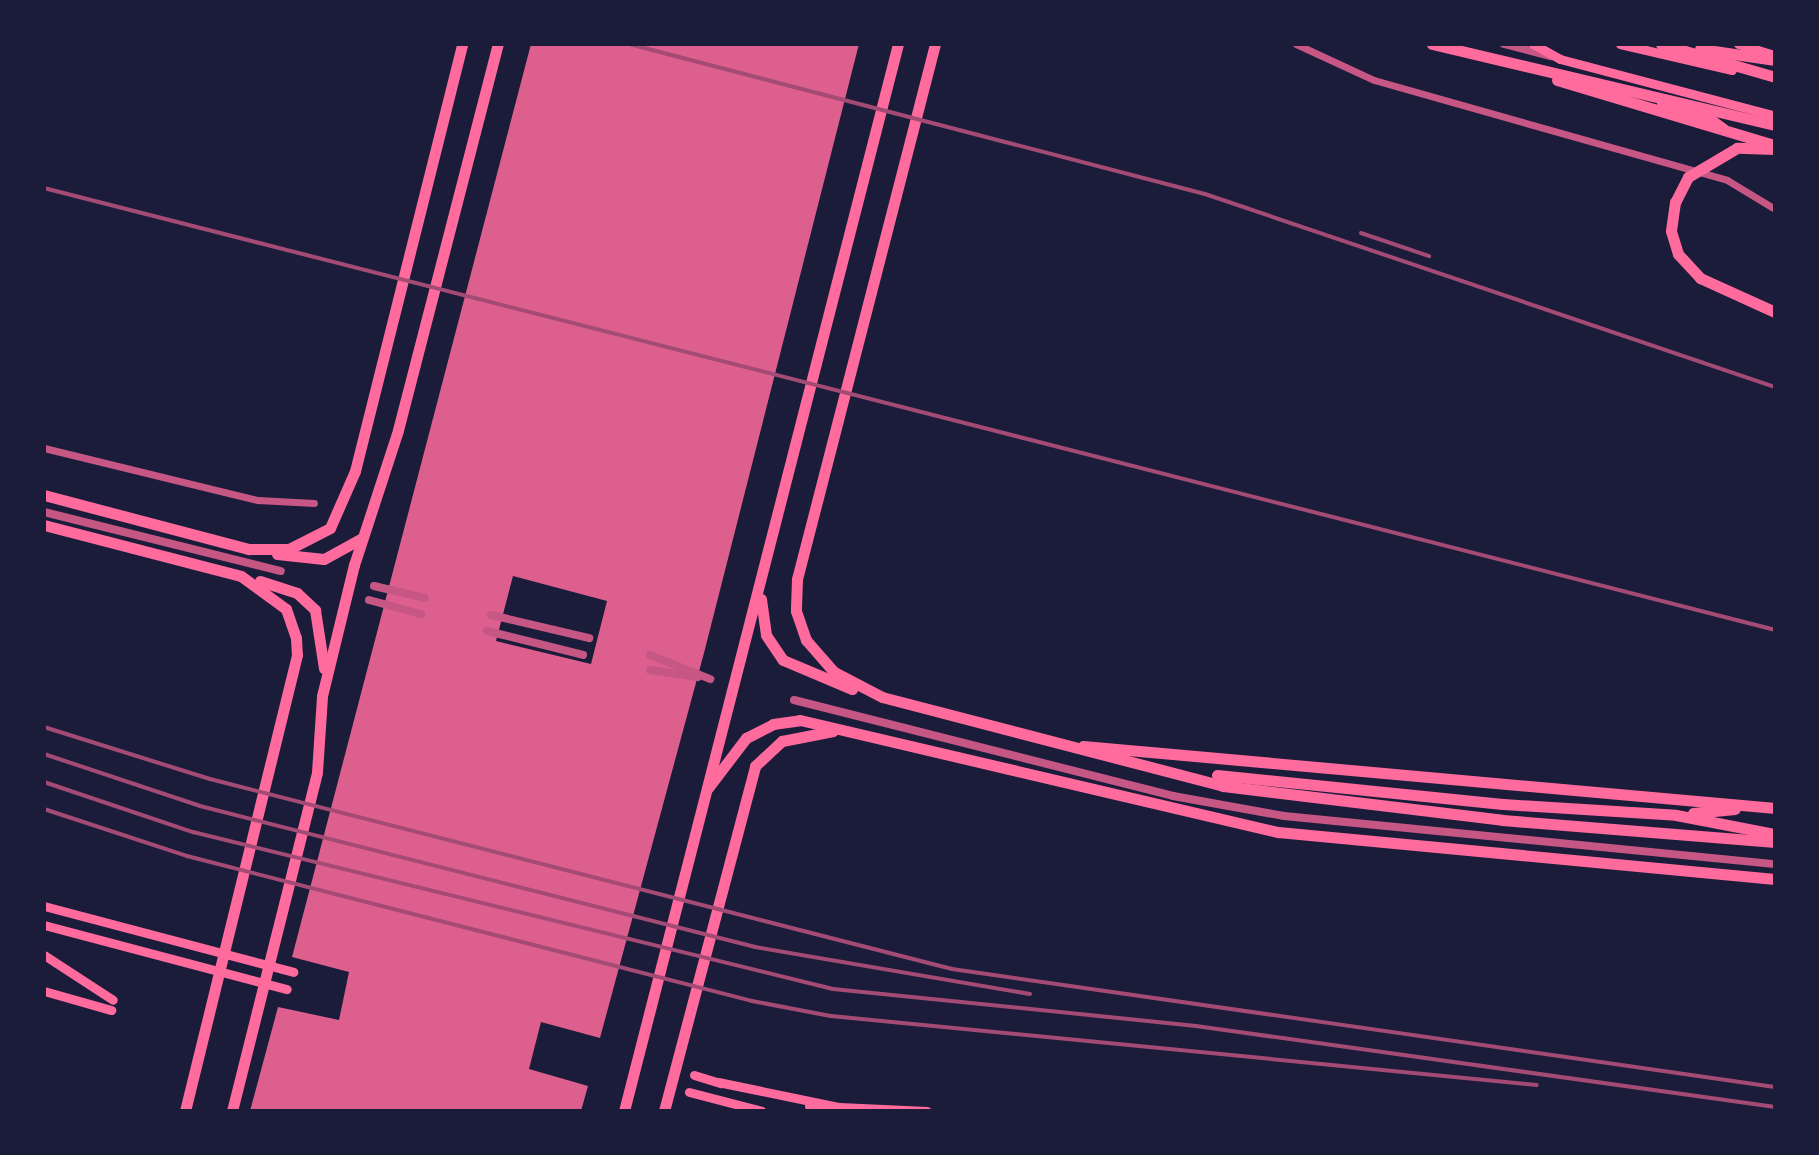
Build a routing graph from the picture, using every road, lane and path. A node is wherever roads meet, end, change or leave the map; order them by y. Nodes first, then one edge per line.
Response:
1 (462, 44) edge
2 (498, 44) edge
3 (898, 44) edge
4 (935, 44) edge
5 (1296, 44) edge
6 (1432, 44) edge
7 (1504, 44) edge
8 (1533, 44) edge
9 (1620, 44) edge
10 (1662, 44) edge
11 (1738, 44) edge
12 (1775, 58) edge
13 (1560, 59) junction
14 (1500, 61) junction
15 (1775, 78) edge
16 (1660, 85) junction
17 (1775, 116) edge
18 (1710, 118) junction
19 (1775, 125) edge
20 (1775, 147) edge
21 (1775, 155) edge
22 (1775, 209) edge
23 (1775, 312) edge
24 (44, 448) edge
25 (44, 495) edge
26 (314, 503) dead end
27 (44, 512) edge
28 (44, 525) edge
29 (362, 538) junction
30 (249, 549) junction
31 (281, 571) dead end
32 (241, 576) junction
33 (762, 579) junction
34 (374, 586) dead end
35 (425, 598) dead end
36 (369, 600) dead end
37 (421, 614) dead end
38 (491, 615) dead end
39 (487, 631) dead end
40 (589, 638) dead end
41 (583, 655) dead end
42 (650, 655) dead end
43 (650, 670) dead end
44 (322, 696) junction
45 (882, 697) junction
46 (794, 700) dead end
47 (865, 735) junction
48 (1038, 741) junction
49 (1217, 775) dead end
50 (708, 788) junction
51 (1759, 807) junction
52 (1775, 808) edge
53 (1676, 815) junction
54 (1775, 834) edge
55 (1775, 842) edge
56 (1775, 864) edge
57 (1775, 879) edge
58 (44, 906) edge
59 (44, 925) edge
60 (44, 955) edge
61 (293, 972) dead end
62 (287, 989) dead end
63 (44, 991) edge
64 (694, 1075) dead end
65 (718, 1082) junction
66 (689, 1092) dead end
67 (185, 1111) edge
68 (232, 1111) edge
69 (624, 1111) edge
70 (664, 1111) edge
71 (762, 1111) edge
72 (827, 1111) edge
73 (927, 1111) edge

1 - 30 highway
2 - 29 highway
3 - 33 highway
4 - 45 highway
5 - 22 street
6 - 14 highway
7 - 13 street
8 - 13 main road
9 - 15 main road
10 - 12 highway
10 - 15 highway
11 - 12 main road
13 - 16 main road
13 - 18 main road
14 - 19 highway
14 - 20 highway
16 - 17 main road
16 - 18 main road
18 - 21 main road
20 - 23 highway
24 - 26 street
25 - 30 highway
27 - 31 street
28 - 32 highway
29 - 30 highway
29 - 44 highway
32 - 44 highway
32 - 67 highway
33 - 45 highway
33 - 50 highway
34 - 35 street
36 - 37 street
38 - 40 street
39 - 41 street
42 - 43 street
44 - 68 highway
45 - 48 highway
46 - 56 street
47 - 50 highway
47 - 57 highway
47 - 70 highway
48 - 51 highway
48 - 55 highway
49 - 53 highway
50 - 69 highway
51 - 52 highway
51 - 53 highway
53 - 54 highway
58 - 61 main road
59 - 62 main road
60 - 63 main road
64 - 65 main road
65 - 72 main road
65 - 73 main road
66 - 71 main road

